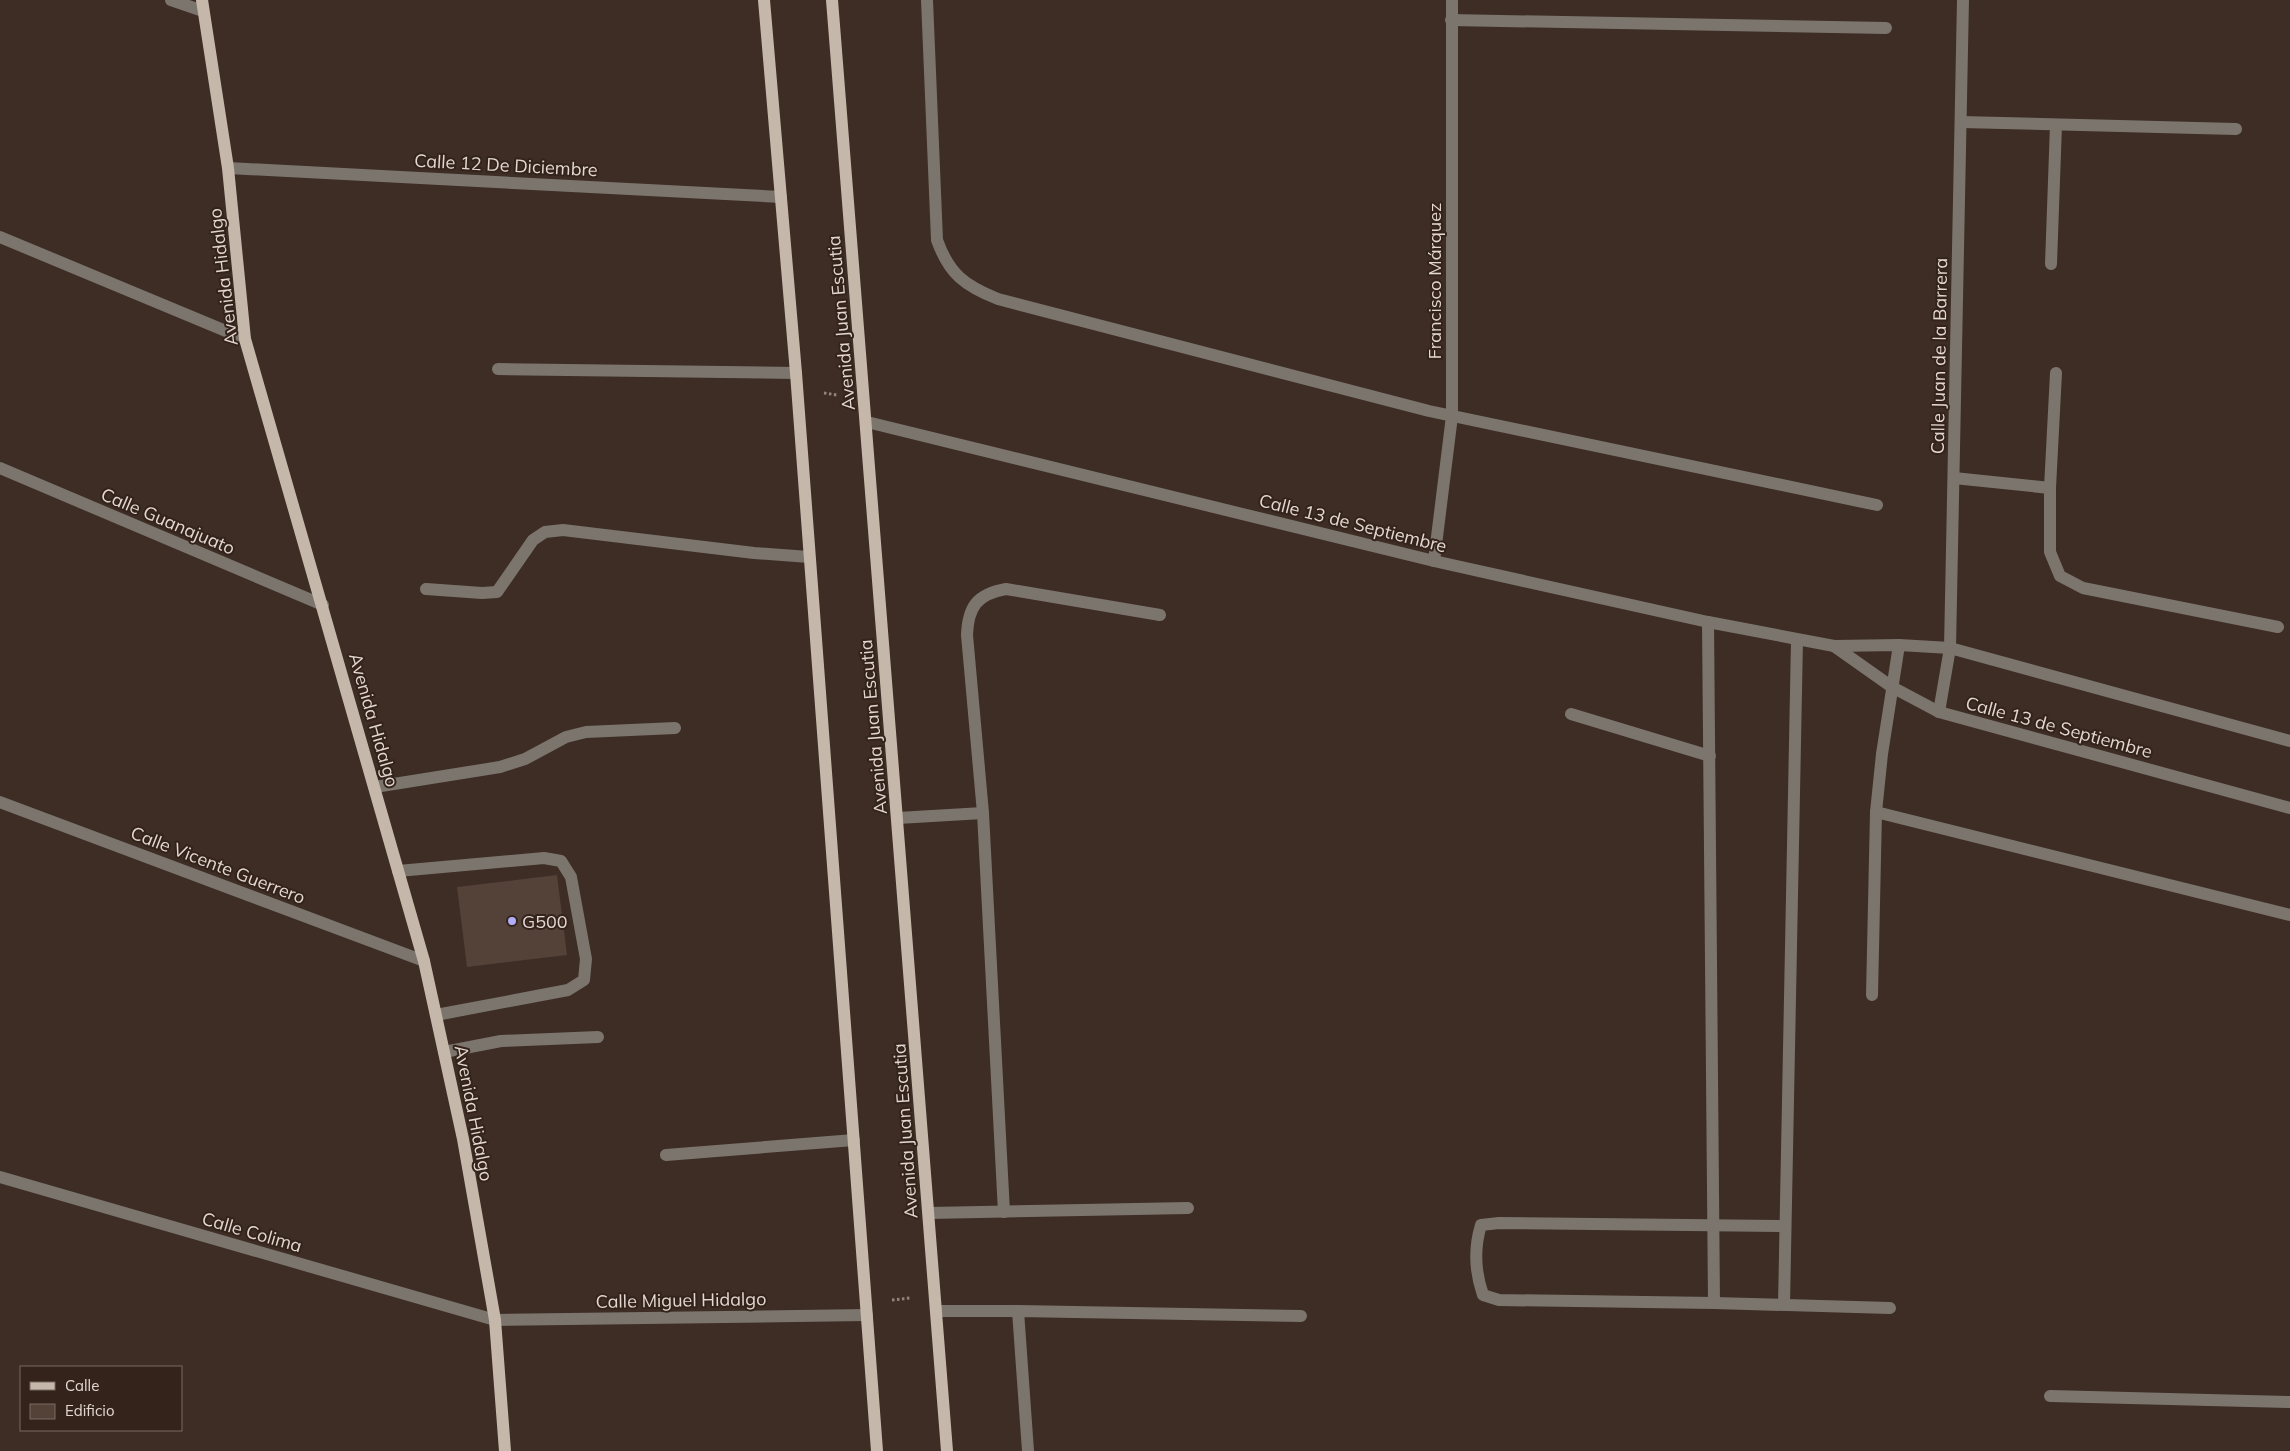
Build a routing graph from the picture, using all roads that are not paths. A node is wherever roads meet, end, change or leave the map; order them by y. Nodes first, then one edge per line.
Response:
1 (171, 0) edge
2 (764, 0) edge
3 (832, 0) edge
4 (927, 0) edge
5 (1452, 0) edge
6 (1963, 0) edge
7 (203, 6) edge
8 (1451, 20) junction
9 (1886, 28) dead end
10 (1961, 122) junction
11 (2056, 124) junction
12 (2236, 129) dead end
13 (228, 168) junction
14 (781, 197) junction
15 (0, 237) edge
16 (2052, 264) dead end
17 (245, 339) junction
18 (498, 369) dead end
19 (796, 373) junction
20 (2056, 374) dead end
21 (1452, 416) junction
22 (867, 422) junction
23 (0, 468) edge
24 (1954, 478) junction
25 (2050, 488) junction
26 (1877, 504) dead end
27 (809, 557) junction
28 (1434, 561) junction
29 (426, 589) dead end
30 (323, 605) junction
31 (1160, 615) dead end
32 (1708, 622) junction
33 (2278, 628) dead end
34 (1797, 640) junction
35 (1899, 645) junction
36 (1834, 646) junction
37 (1950, 648) junction
38 (1892, 687) junction
39 (1939, 712) junction
40 (1571, 714) dead end
41 (675, 728) dead end
42 (2290, 741) edge
43 (1710, 756) junction
44 (374, 787) junction
45 (0, 802) edge
46 (2290, 808) edge
47 (1876, 812) junction
48 (983, 813) junction
49 (898, 818) junction
50 (398, 871) junction
51 (2290, 915) edge
52 (424, 961) junction
53 (1872, 995) dead end
54 (436, 1015) junction
55 (598, 1038) dead end
56 (444, 1052) junction
57 (854, 1140) junction
58 (666, 1155) dead end
59 (0, 1177) edge
60 (1188, 1208) dead end
61 (1004, 1212) junction
62 (929, 1213) junction
63 (1714, 1226) junction
64 (1785, 1226) junction
65 (1714, 1303) junction
66 (1784, 1305) junction
67 (1890, 1308) dead end
68 (867, 1309) junction
69 (936, 1311) junction
70 (1018, 1311) junction
71 (1301, 1316) dead end
72 (495, 1320) junction
73 (2050, 1396) dead end
74 (2290, 1402) edge
75 (505, 1451) edge
76 (877, 1451) edge
77 (948, 1451) edge
78 (1028, 1451) edge

1 - 7 street
2 - 14 main road
3 - 22 main road, Avenida Juan Escutia
4 - 21 street
5 - 8 street, Francisco Márquez
6 - 10 street, Calle Juan de la Barrera
7 - 13 main road, Avenida Hidalgo
8 - 9 street
8 - 21 street, Francisco Márquez
10 - 11 street
10 - 24 street, Calle Juan de la Barrera
11 - 12 street
11 - 16 street
13 - 14 street, Calle 12 De Diciembre
13 - 17 main road, Avenida Hidalgo
14 - 19 main road
15 - 17 street
17 - 30 main road, Avenida Hidalgo
18 - 19 street
19 - 27 main road
20 - 25 street
21 - 26 street
21 - 28 street, Francisco Márquez
22 - 28 street, Calle 13 de Septiembre
22 - 49 main road, Avenida Juan Escutia
23 - 30 street, Calle Guanajuato
24 - 25 street
24 - 37 street, Calle Juan de la Barrera
25 - 33 street
27 - 29 street
27 - 57 main road
28 - 32 street, Calle 13 de Septiembre
30 - 44 main road, Avenida Hidalgo
31 - 48 street
32 - 34 street, Calle 13 de Septiembre
32 - 43 street
34 - 36 street, Calle 13 de Septiembre
34 - 64 street
35 - 36 street, Calle 13 de Septiembre
35 - 37 street, Calle 13 de Septiembre
35 - 38 street
36 - 38 street, Calle 13 de Septiembre
37 - 39 street, Calle Juan de la Barrera
37 - 42 street, Calle 13 de Septiembre
38 - 39 street, Calle 13 de Septiembre
38 - 47 street
39 - 46 street, Calle 13 de Septiembre
40 - 43 street
41 - 44 street
43 - 63 street
44 - 50 main road, Avenida Hidalgo
45 - 52 street, Calle Vicente Guerrero
47 - 51 street
47 - 53 street
48 - 49 street
48 - 61 street
49 - 62 main road, Avenida Juan Escutia
50 - 52 main road, Avenida Hidalgo
50 - 54 street
52 - 54 main road, Avenida Hidalgo
54 - 56 main road, Avenida Hidalgo
55 - 56 street
56 - 72 main road, Avenida Hidalgo
57 - 58 street
57 - 68 main road
59 - 72 street, Calle Colima
60 - 61 street
61 - 62 street
62 - 69 main road, Avenida Juan Escutia
63 - 64 street
63 - 65 street
63 - 65 street
64 - 66 street
65 - 66 street
66 - 67 street
68 - 72 street, Calle Miguel Hidalgo
68 - 76 main road
69 - 70 street
69 - 77 main road, Avenida Juan Escutia
70 - 71 street
70 - 78 street
72 - 75 main road, Avenida Hidalgo
73 - 74 street

